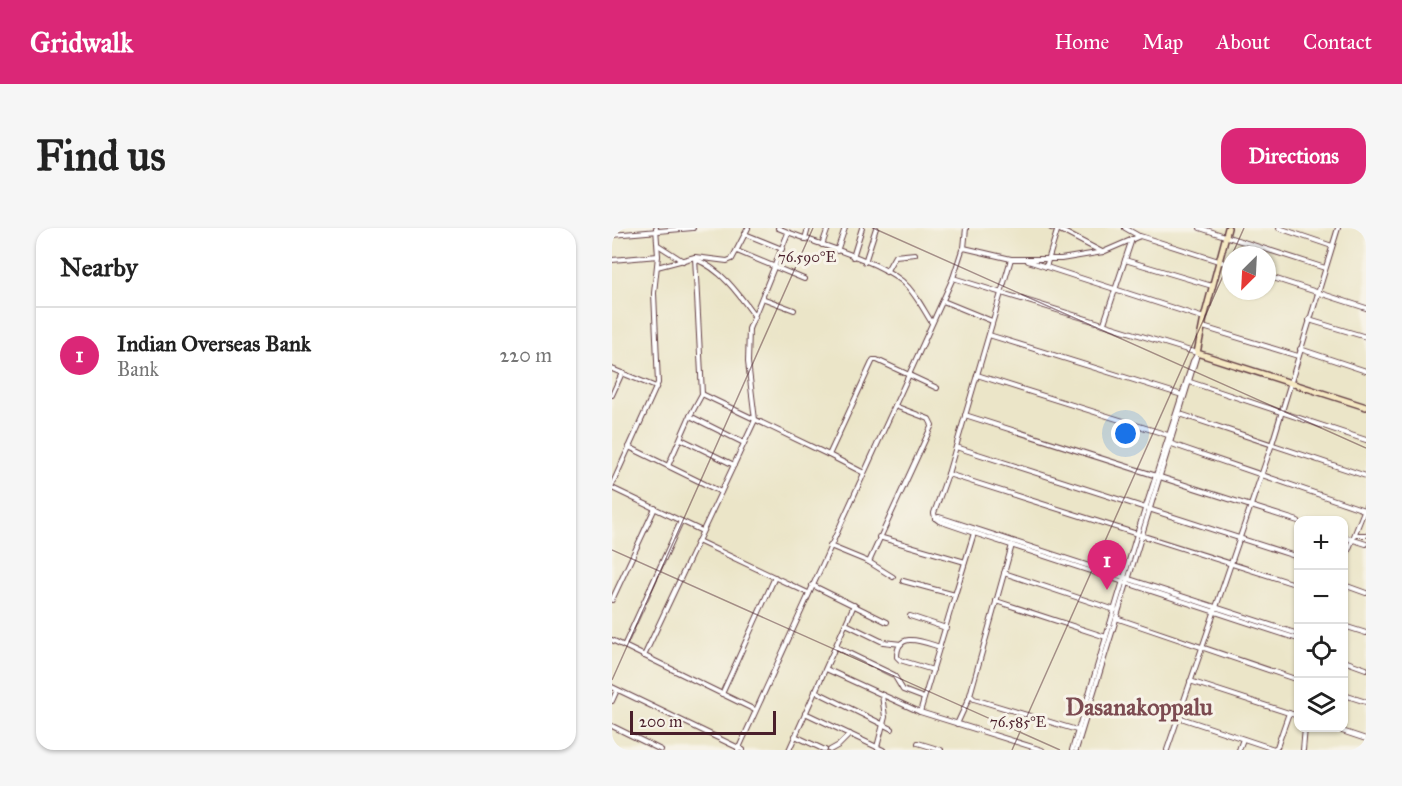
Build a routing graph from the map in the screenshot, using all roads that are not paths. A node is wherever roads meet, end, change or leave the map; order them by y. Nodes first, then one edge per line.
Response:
1 (693, 228) edge
2 (748, 228) edge
3 (778, 228) edge
4 (808, 228) edge
5 (828, 228) edge
6 (845, 228) edge
7 (862, 228) edge
8 (876, 228) edge
9 (966, 228) edge
10 (1051, 228) edge
11 (1125, 228) edge
12 (1200, 228) edge
13 (1228, 228) edge
14 (1279, 228) edge
15 (1338, 228) edge
16 (1058, 229) edge
17 (656, 230) edge
18 (1135, 230) edge
19 (788, 232) junction
20 (745, 234) junction
21 (612, 235) edge
22 (1140, 236) junction
23 (1225, 237) junction
24 (806, 239) junction
25 (1132, 239) junction
26 (657, 245) junction
27 (822, 245) junction
28 (1332, 246) junction
29 (964, 248) junction
30 (782, 249) junction
31 (737, 251) junction
32 (837, 251) junction
33 (1103, 252) junction
34 (915, 254) dead end
35 (658, 256) junction
36 (853, 257) junction
37 (695, 258) junction
38 (1011, 259) junction
39 (1023, 259) junction
40 (612, 260) edge
41 (1048, 260) junction
42 (1125, 260) junction
43 (684, 261) junction
44 (1218, 261) junction
45 (865, 262) junction
46 (1222, 262) edge
47 (657, 267) junction
48 (1046, 267) junction
49 (775, 268) junction
50 (1325, 268) junction
51 (886, 272) junction
52 (953, 278) junction
53 (804, 279) dead end
54 (1276, 279) edge
55 (1212, 286) junction
56 (1115, 290) junction
57 (1002, 292) junction
58 (1318, 292) junction
59 (762, 298) junction
60 (943, 301) junction
61 (1366, 308) edge
62 (794, 310) dead end
63 (754, 316) junction
64 (1204, 318) junction
65 (1309, 320) junction
66 (992, 321) junction
67 (932, 323) junction
68 (1104, 323) junction
69 (1203, 327) junction
70 (989, 335) junction
71 (1366, 337) edge
72 (1300, 349) junction
73 (1197, 354) junction
74 (1298, 356) junction
75 (612, 369) edge
76 (1366, 370) edge
77 (622, 373) junction
78 (977, 375) junction
79 (909, 376) junction
80 (1188, 382) junction
81 (1291, 383) junction
82 (656, 387) junction
83 (937, 388) dead end
84 (702, 394) junction
85 (612, 395) edge
86 (1184, 395) junction
87 (895, 406) junction
88 (1366, 407) edge
89 (1281, 412) junction
90 (1178, 413) junction
91 (965, 415) junction
92 (690, 416) junction
93 (755, 420) junction
94 (1171, 436) junction
95 (681, 439) junction
96 (1366, 440) edge
97 (744, 443) junction
98 (1169, 443) junction
99 (1272, 444) junction
100 (629, 447) junction
101 (956, 447) junction
102 (829, 454) junction
103 (734, 465) junction
104 (668, 466) junction
105 (864, 473) junction
106 (948, 474) junction
107 (1261, 475) junction
108 (1157, 476) junction
109 (1366, 476) edge
110 (612, 486) edge
111 (721, 492) junction
112 (1251, 504) junction
113 (655, 508) junction
114 (1147, 508) junction
115 (1365, 508) edge
116 (1294, 519) edge
117 (681, 521) junction
118 (702, 531) junction
119 (975, 531) junction
120 (1139, 534) junction
121 (1356, 535) junction
122 (1366, 535) edge
123 (879, 537) junction
124 (1239, 538) junction
125 (1348, 538) edge
126 (1353, 540) junction
127 (698, 541) junction
128 (1366, 544) edge
129 (1012, 545) junction
130 (830, 546) junction
131 (1348, 552) edge
132 (1294, 556) edge
133 (869, 562) junction
134 (965, 562) junction
135 (1231, 562) junction
136 (1004, 573) junction
137 (775, 577) junction
138 (893, 577) dead end
139 (1125, 579) junction
140 (903, 580) dead end
141 (1294, 583) edge
142 (812, 585) junction
143 (1348, 586) edge
144 (1366, 592) edge
145 (808, 593) junction
146 (955, 595) junction
147 (612, 600) edge
148 (996, 601) junction
149 (854, 605) junction
150 (1215, 608) junction
151 (1115, 610) junction
152 (910, 615) dead end
153 (1114, 617) junction
154 (887, 622) dead end
155 (846, 624) junction
156 (1348, 627) edge
157 (946, 628) junction
158 (1366, 633) edge
159 (1294, 634) edge
160 (1108, 637) junction
161 (612, 640) edge
162 (901, 644) junction
163 (624, 646) junction
164 (836, 647) junction
165 (940, 647) junction
166 (1202, 647) junction
167 (644, 656) junction
168 (1348, 662) edge
169 (826, 669) junction
170 (1366, 669) edge
171 (933, 670) junction
172 (1294, 678) edge
173 (1190, 681) junction
174 (612, 687) edge
175 (617, 690) junction
176 (815, 691) junction
177 (722, 694) junction
178 (882, 695) junction
179 (970, 695) junction
180 (1348, 696) edge
181 (924, 698) junction
182 (612, 700) edge
183 (1366, 702) edge
184 (755, 710) junction
185 (920, 712) junction
186 (805, 713) junction
187 (1289, 713) junction
188 (1294, 714) edge
189 (1178, 717) junction
190 (957, 724) junction
191 (883, 725) junction
192 (612, 726) edge
193 (892, 729) dead end
194 (1080, 731) junction
195 (1305, 732) edge
196 (1345, 732) edge
197 (850, 734) junction
198 (795, 736) junction
199 (1243, 739) junction
200 (1366, 739) edge
201 (918, 743) dead end
202 (877, 747) junction
203 (740, 749) edge
204 (1276, 749) edge
205 (661, 750) edge
206 (789, 750) edge
207 (825, 750) edge
208 (830, 750) edge
209 (883, 750) edge
210 (941, 750) edge
211 (1042, 750) edge
212 (1074, 750) edge
213 (1167, 750) edge
214 (1239, 750) edge
215 (1303, 750) edge

1 - 17 street
2 - 20 street
3 - 19 street
4 - 24 street
5 - 27 street
6 - 32 street
7 - 36 street
8 - 45 street
9 - 29 street
10 - 16 street
11 - 18 street
12 - 23 street
13 - 23 street
14 - 28 street
15 - 28 street
16 - 33 street
16 - 41 street
17 - 21 street
17 - 26 street
18 - 22 street
19 - 24 street
19 - 30 street
20 - 30 street
20 - 31 street
22 - 25 street
22 - 44 street
23 - 44 street
23 - 50 street
24 - 27 street
25 - 33 street
25 - 42 street
26 - 35 street
26 - 43 street
27 - 32 street
28 - 50 street
29 - 38 street
29 - 52 street
30 - 49 street
31 - 37 street
31 - 49 street
32 - 36 street
33 - 41 street
34 - 51 street
35 - 40 street
35 - 47 street
36 - 45 street
37 - 43 street
37 - 63 street
37 - 84 street
38 - 39 street
38 - 57 street
39 - 41 street
39 - 48 street
41 - 48 street
42 - 55 street
42 - 56 street
43 - 47 street
44 - 46 street
44 - 55 street
45 - 51 street
47 - 82 street
48 - 56 street
49 - 53 street
49 - 59 street
50 - 58 street
51 - 67 street
52 - 57 street
52 - 60 street
54 - 58 street
55 - 64 street
56 - 64 street
56 - 68 street
57 - 66 street
57 - 68 street
58 - 61 street
58 - 65 street
59 - 62 street
59 - 63 street
60 - 66 street
60 - 67 street
63 - 93 street
64 - 69 street
65 - 71 street
65 - 72 street
66 - 70 street
67 - 79 street
68 - 73 street
69 - 73 street
69 - 74 street
70 - 78 street
70 - 86 street
72 - 74 street
72 - 76 street
73 - 80 street
73 - 81 street
74 - 81 street
75 - 77 street
77 - 82 street
77 - 85 street
78 - 91 street
78 - 94 street
79 - 83 street
79 - 87 street
79 - 102 street
80 - 86 street
80 - 89 street
81 - 88 street
81 - 89 street
82 - 100 street
84 - 92 street
84 - 93 street
86 - 90 street
87 - 105 street
87 - 123 street
89 - 96 street
89 - 99 street
90 - 94 street
90 - 99 street
91 - 101 street
91 - 108 street
92 - 95 street
92 - 97 street
93 - 97 street
93 - 102 street
94 - 98 street
95 - 103 street
95 - 104 street
97 - 103 street
98 - 107 street
98 - 108 street
99 - 107 street
99 - 109 street
100 - 104 street
100 - 110 street
101 - 106 street
101 - 114 street
102 - 105 street
103 - 111 street
104 - 111 street
105 - 130 street
106 - 119 street
106 - 120 street
107 - 112 street
107 - 115 street
108 - 112 street
108 - 114 street
110 - 113 street
111 - 118 street
112 - 116 street
112 - 124 street
113 - 117 street
113 - 147 street
114 - 120 street
114 - 124 street
115 - 121 street
117 - 118 street
117 - 163 street
118 - 127 street
119 - 129 street
119 - 134 street
119 - 139 street
120 - 135 street
120 - 139 street
121 - 122 street
121 - 126 street
123 - 133 street
123 - 134 street
124 - 132 street
124 - 135 street
125 - 126 street
126 - 128 street
126 - 131 street
127 - 137 street
127 - 167 street
129 - 136 street
129 - 139 street
130 - 133 street
130 - 142 street
133 - 138 street
134 - 146 street
135 - 141 street
135 - 150 street
136 - 148 street
136 - 151 street
137 - 145 street
137 - 177 street
139 - 150 street
139 - 151 street
139 - 153 street
140 - 146 street
142 - 145 street
142 - 149 street
143 - 144 street
145 - 184 street
146 - 157 street
148 - 160 street
148 - 179 street
149 - 154 street
149 - 155 street
150 - 159 street
150 - 166 street
151 - 153 street
152 - 157 street
153 - 160 street
153 - 166 street
155 - 162 street
155 - 164 street
156 - 158 street
157 - 165 street
160 - 194 street
161 - 163 street
162 - 165 street
162 - 171 street
163 - 167 street
164 - 169 street
164 - 181 street
165 - 171 street
166 - 172 street
166 - 173 street
167 - 177 street
168 - 170 street
169 - 176 street
169 - 178 street
171 - 181 street
173 - 187 street
173 - 189 street
174 - 175 street
175 - 182 street
175 - 203 street
176 - 186 street
176 - 191 street
177 - 184 street
178 - 185 street
178 - 191 street
179 - 190 street
179 - 194 street
180 - 183 street
181 - 185 street
184 - 203 street
185 - 190 street
186 - 197 street
186 - 198 street
187 - 188 street
187 - 204 street
189 - 199 street
189 - 213 street
190 - 211 street
191 - 193 street
191 - 202 street
192 - 205 street
194 - 212 street
195 - 215 street
196 - 200 street
197 - 202 street
197 - 208 street
198 - 206 street
198 - 207 street
199 - 204 street
199 - 214 street
201 - 210 street
202 - 209 street

